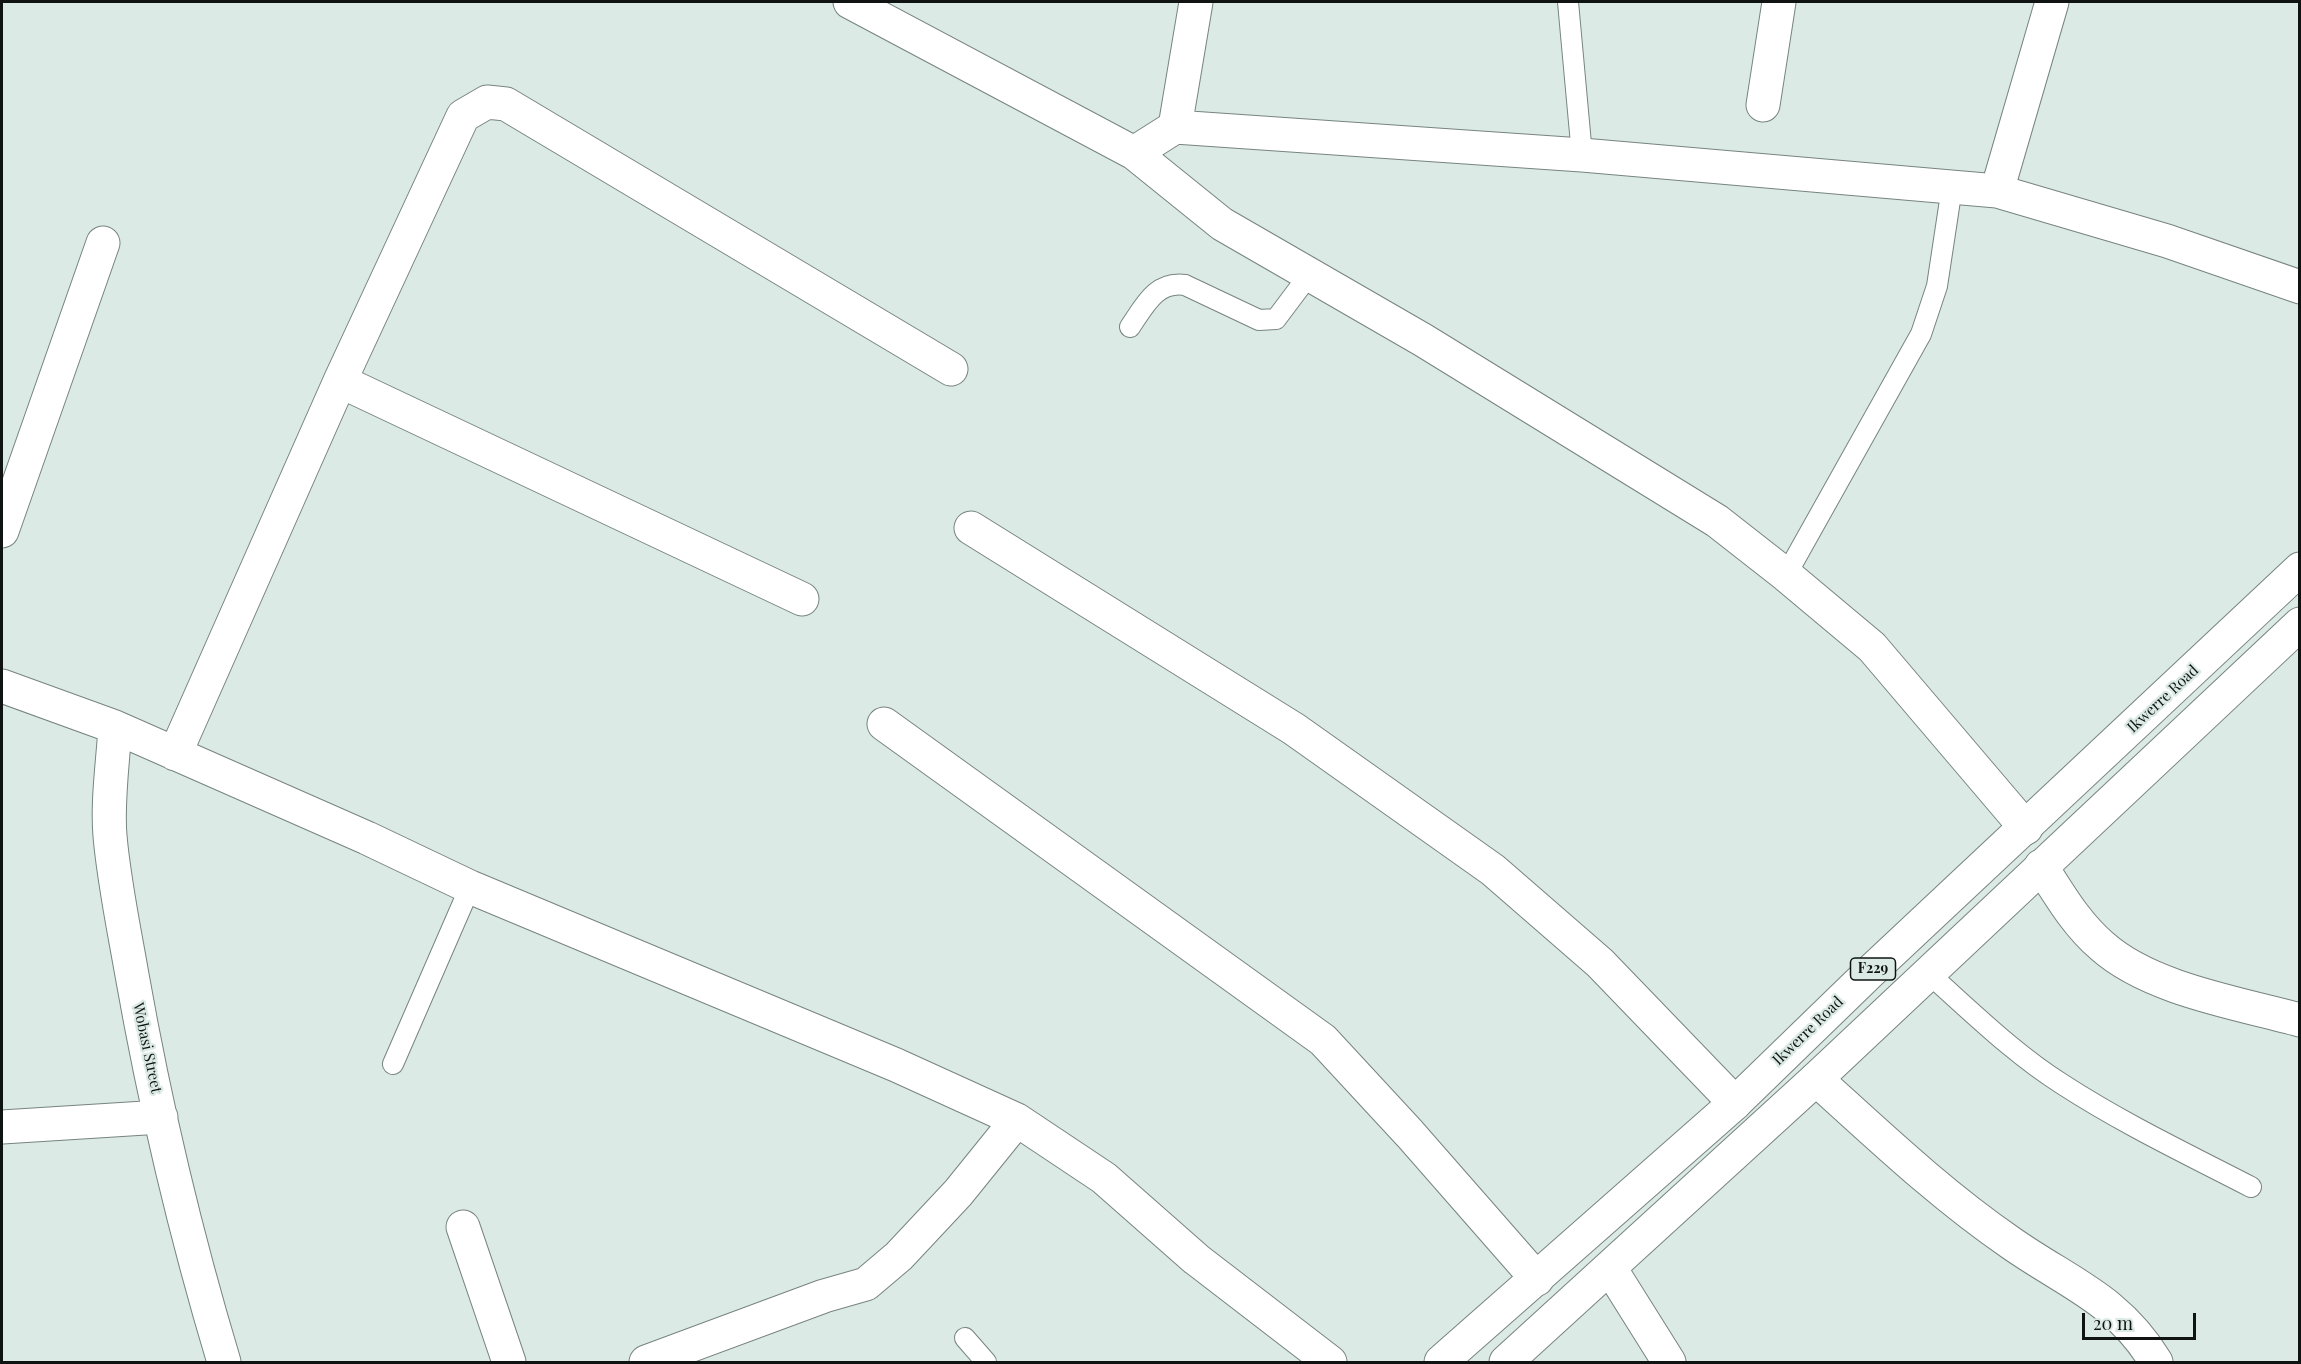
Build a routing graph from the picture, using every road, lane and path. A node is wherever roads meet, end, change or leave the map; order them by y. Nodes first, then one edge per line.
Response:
1 (850, 2) edge
2 (1196, 2) edge
3 (1568, 2) edge
4 (1779, 2) edge
5 (2052, 2) edge
6 (1763, 105) dead end
7 (1175, 127) junction
8 (1134, 153) junction
9 (1582, 155) junction
10 (1952, 187) junction
11 (1997, 191) junction
12 (103, 243) dead end
13 (1309, 275) junction
14 (2300, 287) edge
15 (1130, 327) dead end
16 (951, 369) dead end
17 (340, 381) junction
18 (971, 528) dead end
19 (2, 531) edge
20 (2300, 569) edge
21 (1786, 574) junction
22 (802, 599) dead end
23 (2300, 624) edge
24 (2, 686) edge
25 (884, 724) dead end
26 (115, 727) junction
27 (175, 754) junction
28 (2026, 828) junction
29 (2041, 866) junction
30 (470, 887) junction
31 (1928, 973) junction
32 (2300, 1020) edge
33 (393, 1064) dead end
34 (1816, 1079) junction
35 (1735, 1103) junction
36 (161, 1117) junction
37 (1017, 1120) junction
38 (2, 1127) edge
39 (2251, 1187) dead end
40 (463, 1227) dead end
41 (1610, 1268) junction
42 (1537, 1279) junction
43 (964, 1338) dead end
44 (224, 1362) edge
45 (509, 1362) edge
46 (646, 1362) edge
47 (986, 1362) edge
48 (1330, 1362) edge
49 (1441, 1362) edge
50 (1506, 1362) edge
51 (1669, 1362) edge
52 (2156, 1362) edge

1 - 8 street
2 - 7 street
3 - 9 lane
4 - 6 street
5 - 11 street
7 - 8 street
7 - 9 street
8 - 13 street
9 - 10 street
10 - 11 street
10 - 21 lane
11 - 14 street
12 - 19 street
13 - 15 lane
13 - 21 street
16 - 17 street
17 - 22 street
17 - 27 street
18 - 35 street
20 - 28 street, Ikwerre Road / F229
21 - 28 street
23 - 29 street, F229
24 - 26 street
25 - 42 street
26 - 27 street
26 - 36 street, Wobasi Street
27 - 30 street
28 - 35 street, Ikwerre Road / F229
29 - 31 street, F229
29 - 32 street
30 - 33 lane
30 - 37 street
31 - 34 street, F229
31 - 39 lane
34 - 41 street, F229
34 - 52 street
35 - 42 street, Ikwerre Road / F229
36 - 38 street
36 - 44 street, Wobasi Street
37 - 46 street
37 - 48 street
40 - 45 street
41 - 50 street, F229
41 - 51 street
42 - 49 street, Ikwerre Road / F229
43 - 47 lane

